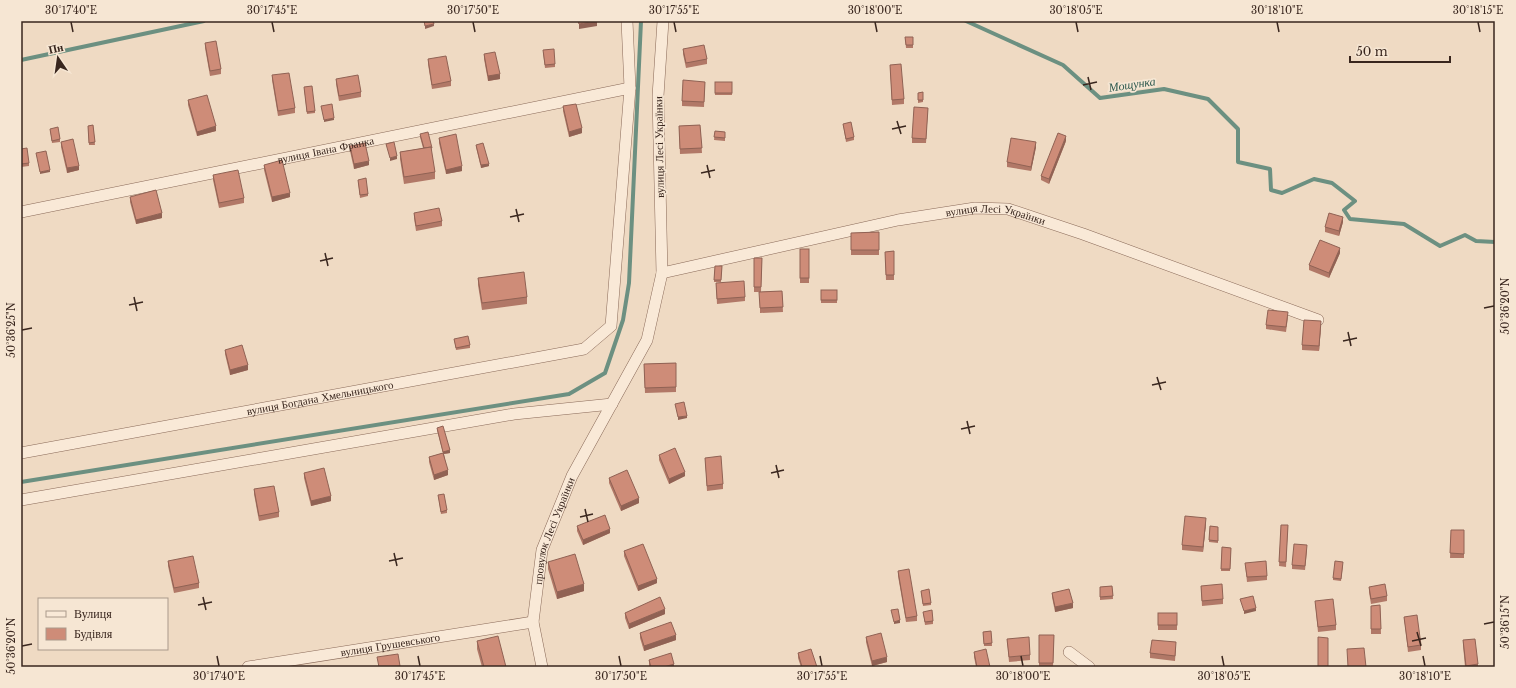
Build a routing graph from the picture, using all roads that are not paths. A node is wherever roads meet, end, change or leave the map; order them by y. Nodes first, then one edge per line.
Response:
1 (627, 21) edge
2 (663, 21) edge
3 (630, 88) junction
4 (21, 212) edge
5 (662, 273) junction
6 (1318, 320) edge
7 (612, 404) junction
8 (21, 453) edge
9 (21, 500) edge
10 (533, 622) junction
11 (1069, 652) dead end
12 (248, 667) edge
13 (542, 667) edge
14 (1089, 667) edge

1 - 3 street
2 - 5 street, вулиця Лесі Українки
3 - 4 street, вулиця Івана Франка
3 - 8 street, вулиця Богдана Хмельницького
5 - 6 street, вулиця Лесі Українки
5 - 7 street, вулиця Лесі Українки
7 - 9 street
7 - 10 street, провулок Лесі Українки
10 - 12 street, вулиця Грушевського
10 - 13 street, провулок Лесі Українки
11 - 14 street

